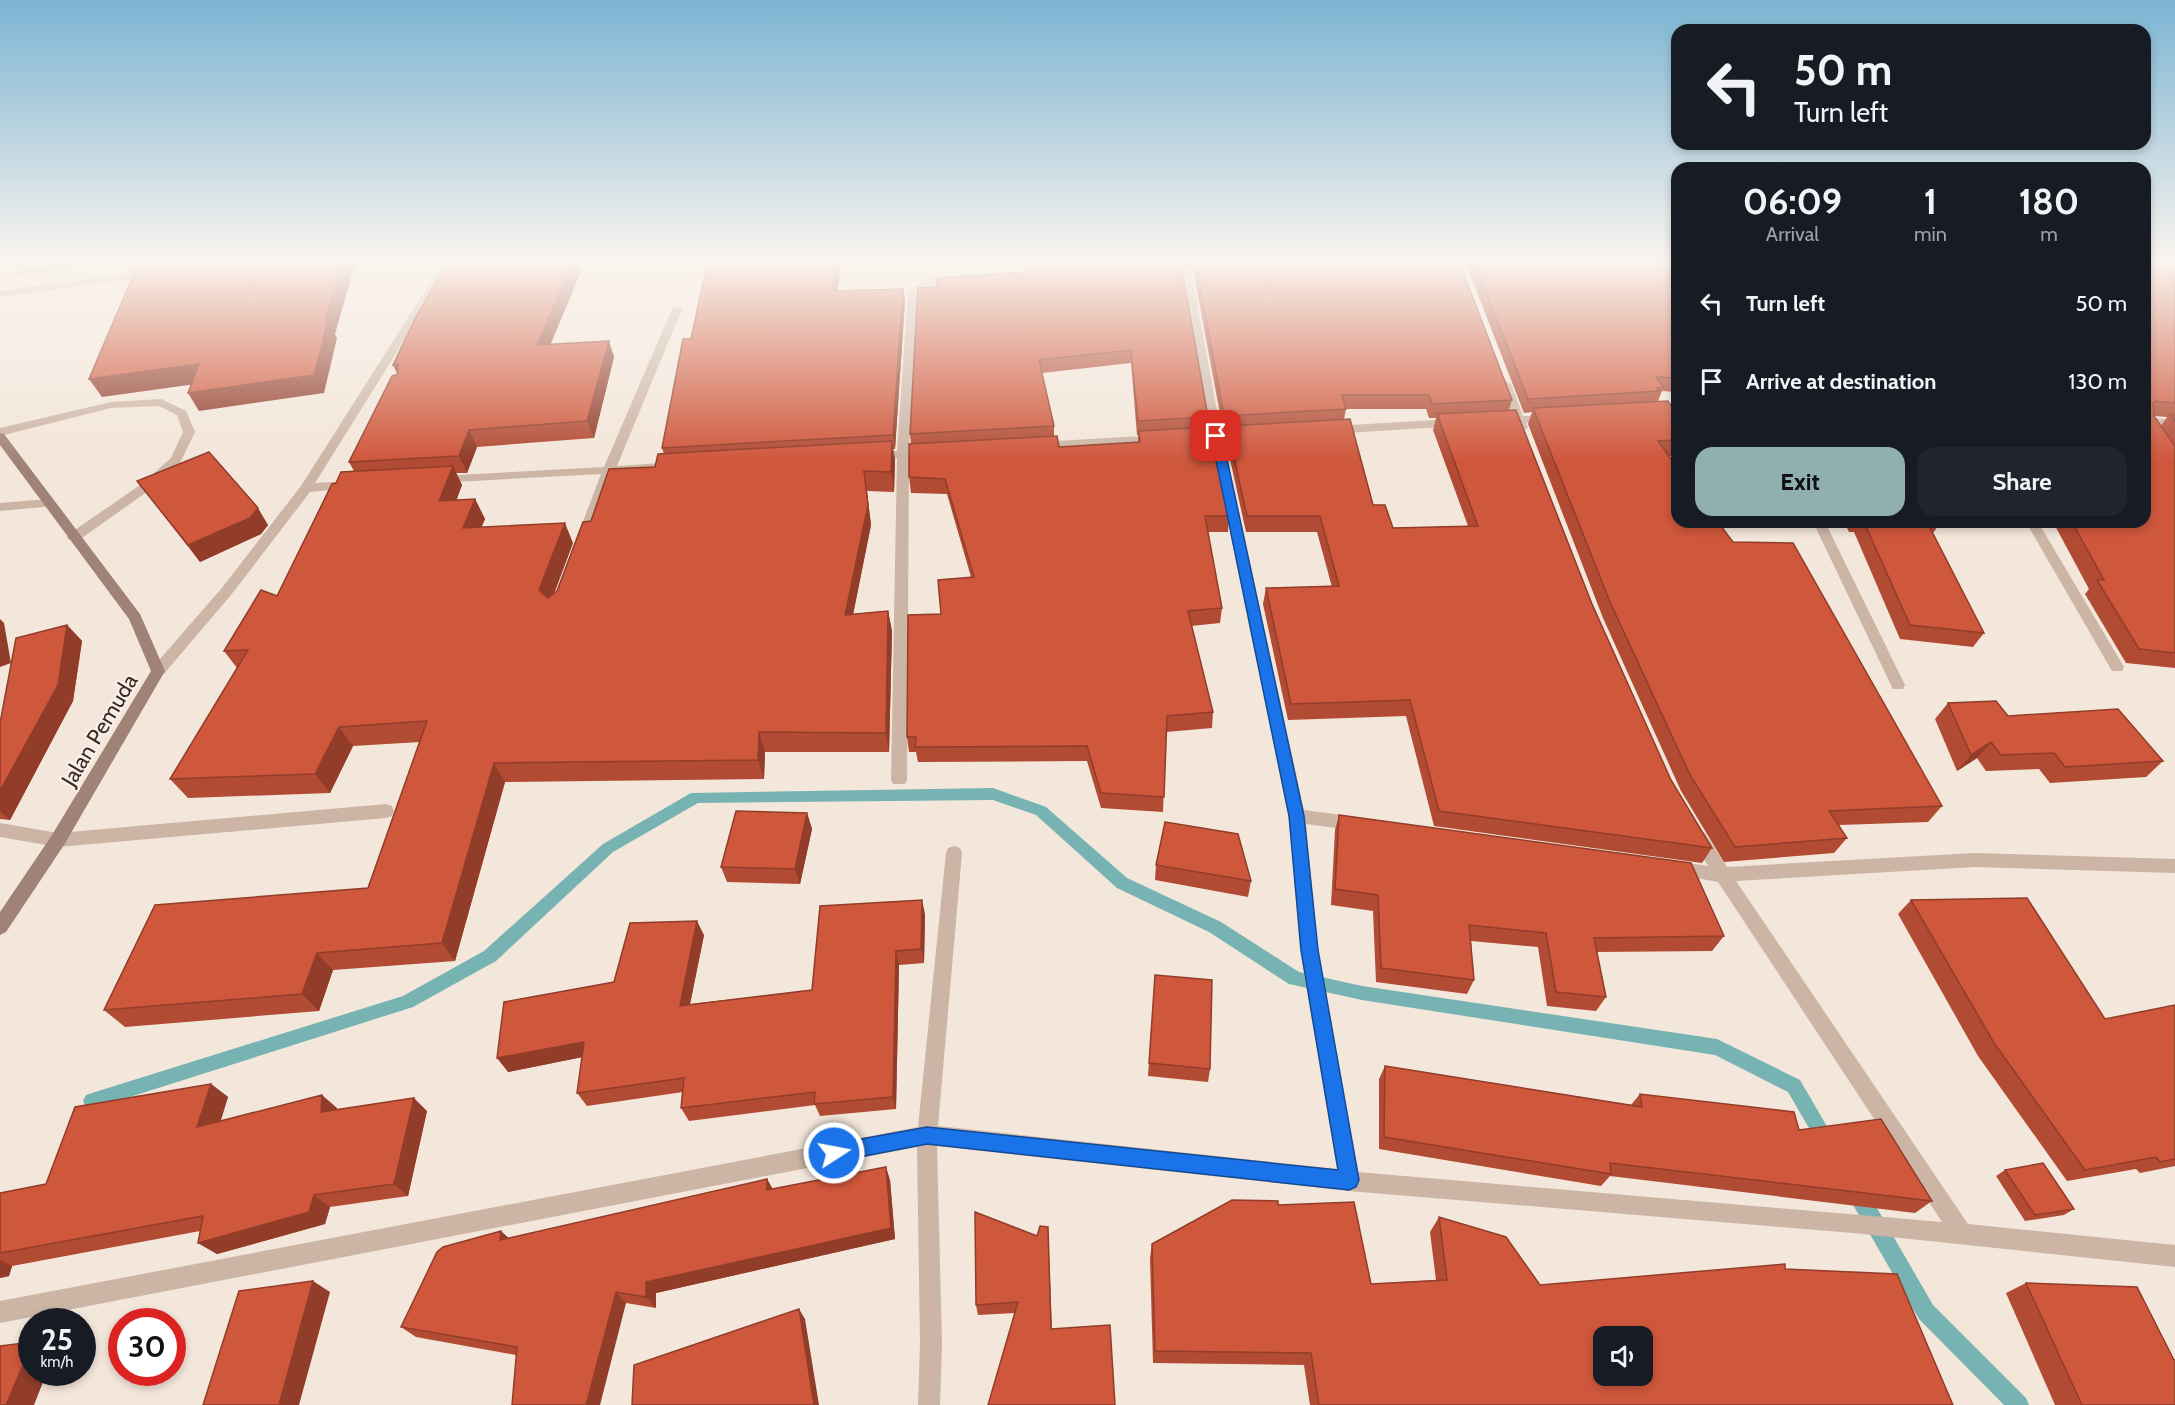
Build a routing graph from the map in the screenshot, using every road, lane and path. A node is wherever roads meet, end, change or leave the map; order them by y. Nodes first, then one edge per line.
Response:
1 (406, 330) edge
2 (668, 330) edge
3 (911, 330) edge
4 (1197, 330) edge
5 (1502, 375) edge
6 (1564, 417) edge
7 (1519, 420) junction
8 (1484, 422) edge
9 (2151, 422) edge
10 (1461, 423) edge
11 (2175, 424) edge
12 (1321, 430) edge
13 (2151, 430) edge
14 (0, 432) edge
15 (1263, 433) edge
16 (1216, 436) junction
17 (0, 437) edge
18 (2157, 438) edge
19 (1527, 442) edge
20 (1030, 447) edge
21 (938, 452) edge
22 (903, 454) junction
23 (856, 457) edge
24 (692, 465) edge
25 (609, 469) junction
26 (423, 481) edge
27 (364, 484) edge
28 (306, 488) junction
29 (49, 503) junction
30 (0, 507) edge
31 (1822, 528) edge
32 (2036, 528) edge
33 (74, 537) junction
34 (577, 556) edge
35 (2117, 667) dead end
36 (158, 671) junction
37 (1898, 685) dead end
38 (898, 780) dead end
39 (386, 811) dead end
40 (1297, 816) junction
41 (1690, 824) edge
42 (1379, 827) edge
43 (0, 830) edge
44 (58, 840) junction
45 (954, 853) dead end
46 (1661, 866) edge
47 (2175, 867) edge
48 (1720, 874) junction
49 (0, 927) edge
50 (927, 1136) junction
51 (1349, 1180) junction
52 (1957, 1235) junction
53 (2175, 1256) edge
54 (0, 1312) edge
55 (929, 1405) edge

1 - 28 street
2 - 25 street
3 - 22 street
4 - 16 street
5 - 7 street
6 - 7 street
7 - 8 street
7 - 19 street
9 - 11 street
10 - 12 street
13 - 18 street
14 - 33 street
15 - 16 street
16 - 20 street
16 - 40 street
17 - 29 main road, Jalan Pemuda
21 - 22 street
22 - 23 street
22 - 38 street
24 - 25 street
25 - 26 street
25 - 34 street
27 - 28 street
28 - 36 street
29 - 30 street
29 - 33 main road, Jalan Pemuda
31 - 37 street
32 - 35 street
33 - 36 main road, Jalan Pemuda
36 - 44 main road, Jalan Pemuda
39 - 44 street
40 - 42 street
40 - 51 street
41 - 48 street
43 - 44 street
44 - 49 main road, Jalan Pemuda
45 - 50 street
46 - 48 street
47 - 48 street
48 - 52 street
50 - 51 street
50 - 54 street
50 - 55 street
51 - 52 street
52 - 53 street

